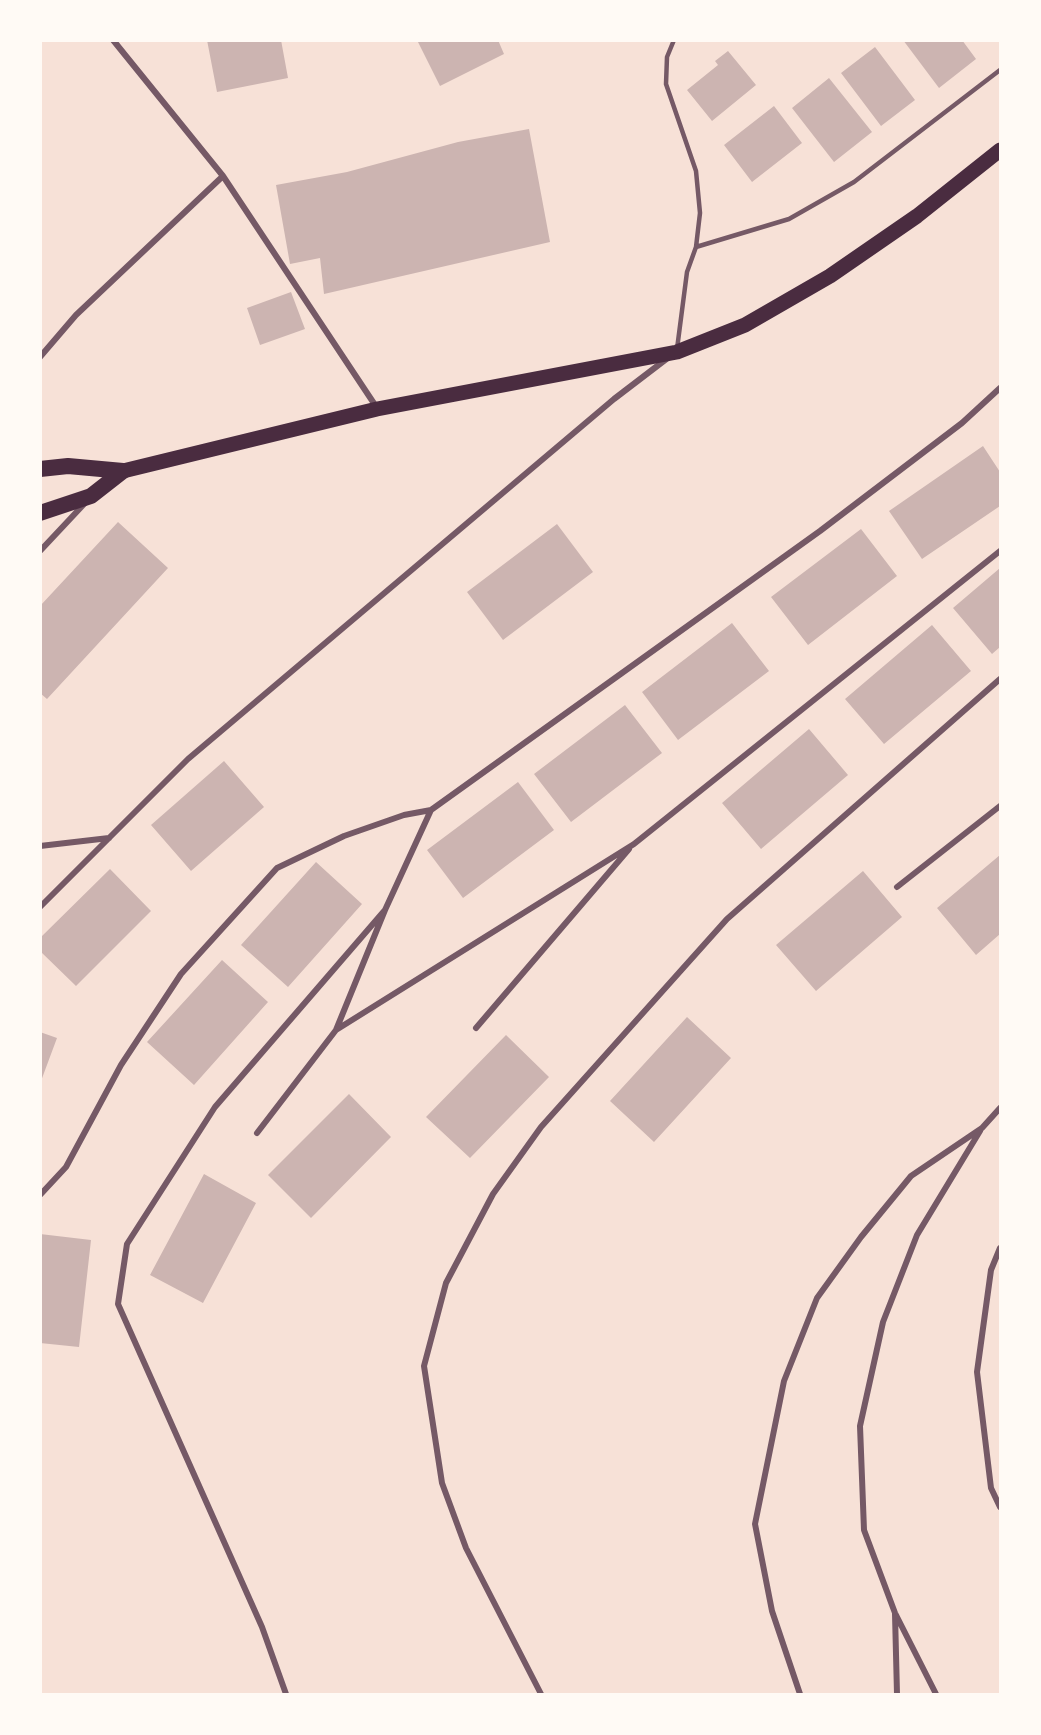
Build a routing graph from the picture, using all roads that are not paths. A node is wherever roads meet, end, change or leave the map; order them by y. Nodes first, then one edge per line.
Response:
1 (113, 40) edge
2 (674, 40) edge
3 (1000, 70) edge
4 (1000, 150) edge
5 (223, 176) junction
6 (696, 248) junction
7 (677, 351) junction
8 (40, 357) edge
9 (1000, 388) edge
10 (377, 409) junction
11 (40, 469) edge
12 (123, 471) junction
13 (91, 496) junction
14 (40, 513) edge
15 (40, 551) edge
16 (1000, 551) edge
17 (1000, 679) edge
18 (1000, 806) edge
19 (431, 810) junction
20 (110, 838) junction
21 (634, 844) junction
22 (40, 846) edge
23 (897, 887) dead end
24 (40, 907) edge
25 (385, 910) junction
26 (476, 1028) dead end
27 (336, 1030) junction
28 (1000, 1108) edge
29 (982, 1128) junction
30 (257, 1133) dead end
31 (40, 1195) edge
32 (1000, 1248) edge
33 (1000, 1508) edge
34 (895, 1612) junction
35 (286, 1695) edge
36 (541, 1695) edge
37 (801, 1695) edge
38 (897, 1695) edge
39 (936, 1695) edge

1 - 5 street
2 - 6 lane
3 - 6 lane
4 - 7 main road
5 - 8 street
5 - 10 street
6 - 7 lane
7 - 10 main road
7 - 20 street
9 - 19 street
10 - 12 main road
11 - 12 highway
12 - 13 highway
13 - 14 highway
13 - 15 street
16 - 21 street
17 - 36 street
18 - 23 street
19 - 25 street
19 - 31 street
20 - 22 street
20 - 24 street
21 - 26 street
21 - 27 street
25 - 27 street
25 - 35 street
27 - 30 street
28 - 29 street
29 - 34 street
29 - 37 street
32 - 33 street
34 - 38 street
34 - 39 street

